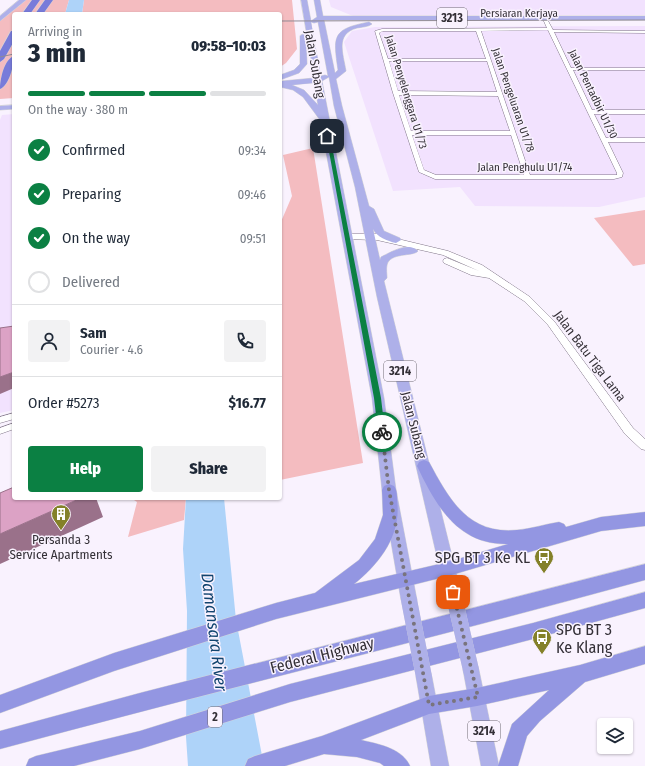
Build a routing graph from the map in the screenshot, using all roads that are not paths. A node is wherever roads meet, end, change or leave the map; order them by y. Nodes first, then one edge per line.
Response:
1 (15, 0) edge
2 (23, 0) edge
3 (36, 0) edge
4 (49, 0) edge
5 (304, 0) edge
6 (317, 2) edge
7 (0, 12) edge
8 (27, 12) edge
9 (40, 12) edge
10 (306, 12) junction
11 (0, 18) edge
12 (361, 18) junction
13 (645, 18) edge
14 (319, 22) junction
15 (645, 23) edge
16 (369, 24) junction
17 (548, 25) junction
18 (478, 29) junction
19 (309, 31) junction
20 (645, 32) edge
21 (12, 37) edge
22 (0, 59) edge
23 (386, 60) junction
24 (488, 60) junction
25 (12, 63) edge
26 (569, 69) junction
27 (645, 69) edge
28 (282, 77) edge
29 (282, 78) edge
30 (326, 78) junction
31 (282, 84) edge
32 (282, 84) edge
33 (0, 86) edge
34 (396, 93) junction
35 (500, 94) junction
36 (12, 102) edge
37 (0, 103) edge
38 (12, 107) edge
39 (0, 108) edge
40 (590, 112) junction
41 (645, 112) edge
42 (325, 123) junction
43 (408, 133) junction
44 (513, 133) junction
45 (604, 140) junction
46 (645, 140) edge
47 (435, 177) joint
48 (528, 177) junction
49 (614, 177) joint
50 (360, 187) junction
51 (347, 239) junction
52 (370, 239) junction
53 (396, 240) junction
54 (413, 251) junction
55 (488, 274) junction
56 (382, 297) junction
57 (12, 417) edge
58 (0, 420) edge
59 (12, 427) edge
60 (0, 431) edge
61 (645, 446) edge
62 (424, 466) junction
63 (389, 490) junction
64 (645, 519) edge
65 (601, 524) junction
66 (448, 569) junction
67 (645, 572) edge
68 (406, 580) junction
69 (645, 600) edge
70 (317, 602) junction
71 (645, 655) edge
72 (580, 674) junction
73 (478, 697) junction
74 (0, 704) edge
75 (429, 705) junction
76 (0, 740) edge
77 (322, 745) junction
78 (36, 766) edge
79 (255, 766) edge
80 (400, 766) edge
81 (440, 766) edge
82 (490, 766) edge
83 (508, 766) edge

1 - 7 main road
2 - 11 main road
3 - 8 highway
4 - 9 highway
5 - 10 main road, Jalan Subang / 3214
6 - 12 main road
6 - 14 main road, Jalan Subang / 3214
10 - 14 main road
10 - 19 main road, Jalan Subang / 3214
10 - 28 main road
12 - 14 main road, Persiaran Kerjaya / 3213
12 - 17 main road, Persiaran Kerjaya / 3213
13 - 17 main road, Persiaran Kerjaya / 3213
14 - 16 main road, Persiaran Kerjaya / 3213
14 - 19 main road
14 - 30 main road, Jalan Subang / 3214
15 - 17 main road, Persiaran Kerjaya / 3213
16 - 17 main road, Persiaran Kerjaya / 3213
16 - 30 main road
17 - 18 street, Jalan Penyelenggara U1/73
17 - 20 street, Jalan Penyelenggara U1/73
17 - 26 street, Jalan Pentadbir U1/30
18 - 23 street, Jalan Penyelenggara U1/73
18 - 24 street, Jalan Pengeluaran U1/78
19 - 30 main road, Jalan Subang / 3214
21 - 22 highway
23 - 24 street
23 - 34 street, Jalan Penyelenggara U1/73
24 - 35 street, Jalan Pengeluaran U1/78
25 - 33 highway
26 - 27 street
26 - 40 street, Jalan Pentadbir U1/30
29 - 30 main road
30 - 31 main road
30 - 42 main road, Jalan Subang / 3214
30 - 50 main road, Jalan Subang / 3214
32 - 42 main road
34 - 35 street
34 - 43 street, Jalan Penyelenggara U1/73
35 - 44 street, Jalan Pengeluaran U1/78
36 - 37 main road
38 - 39 main road
40 - 41 street
40 - 45 street, Jalan Pentadbir U1/30
42 - 51 main road, Jalan Subang / 3214
43 - 44 street
43 - 47 street, Jalan Penyelenggara U1/73
44 - 48 street, Jalan Pengeluaran U1/78
45 - 46 street
45 - 49 street, Jalan Pentadbir U1/30
47 - 48 street, Jalan Penghulu U1/74
48 - 49 street, Jalan Penghulu U1/74
50 - 52 main road, Jalan Subang / 3214
50 - 53 main road
51 - 52 street
51 - 63 main road, Jalan Subang / 3214
52 - 53 street, Jalan Batu Tiga Lama
52 - 54 street
52 - 56 main road, Jalan Subang / 3214
53 - 55 street, Jalan Batu Tiga Lama
54 - 55 street
54 - 56 main road
55 - 61 street, Jalan Batu Tiga Lama
56 - 62 main road, Jalan Subang / 3214
57 - 58 street
59 - 60 street
62 - 65 highway
62 - 66 main road, Jalan Subang / 3214
63 - 68 main road, Jalan Subang / 3214
63 - 70 highway
64 - 65 highway
65 - 66 highway
66 - 68 highway
66 - 73 main road, Jalan Subang / 3214, bridge
67 - 76 highway, Federal Highway
68 - 70 highway
68 - 75 main road, Jalan Subang / 3214, bridge
69 - 78 highway, Federal Highway / 2
70 - 74 highway
71 - 72 highway
72 - 73 highway
72 - 83 highway
73 - 75 highway
73 - 82 main road, 3214
75 - 77 highway
75 - 81 main road, 3214
77 - 79 highway
77 - 80 highway

